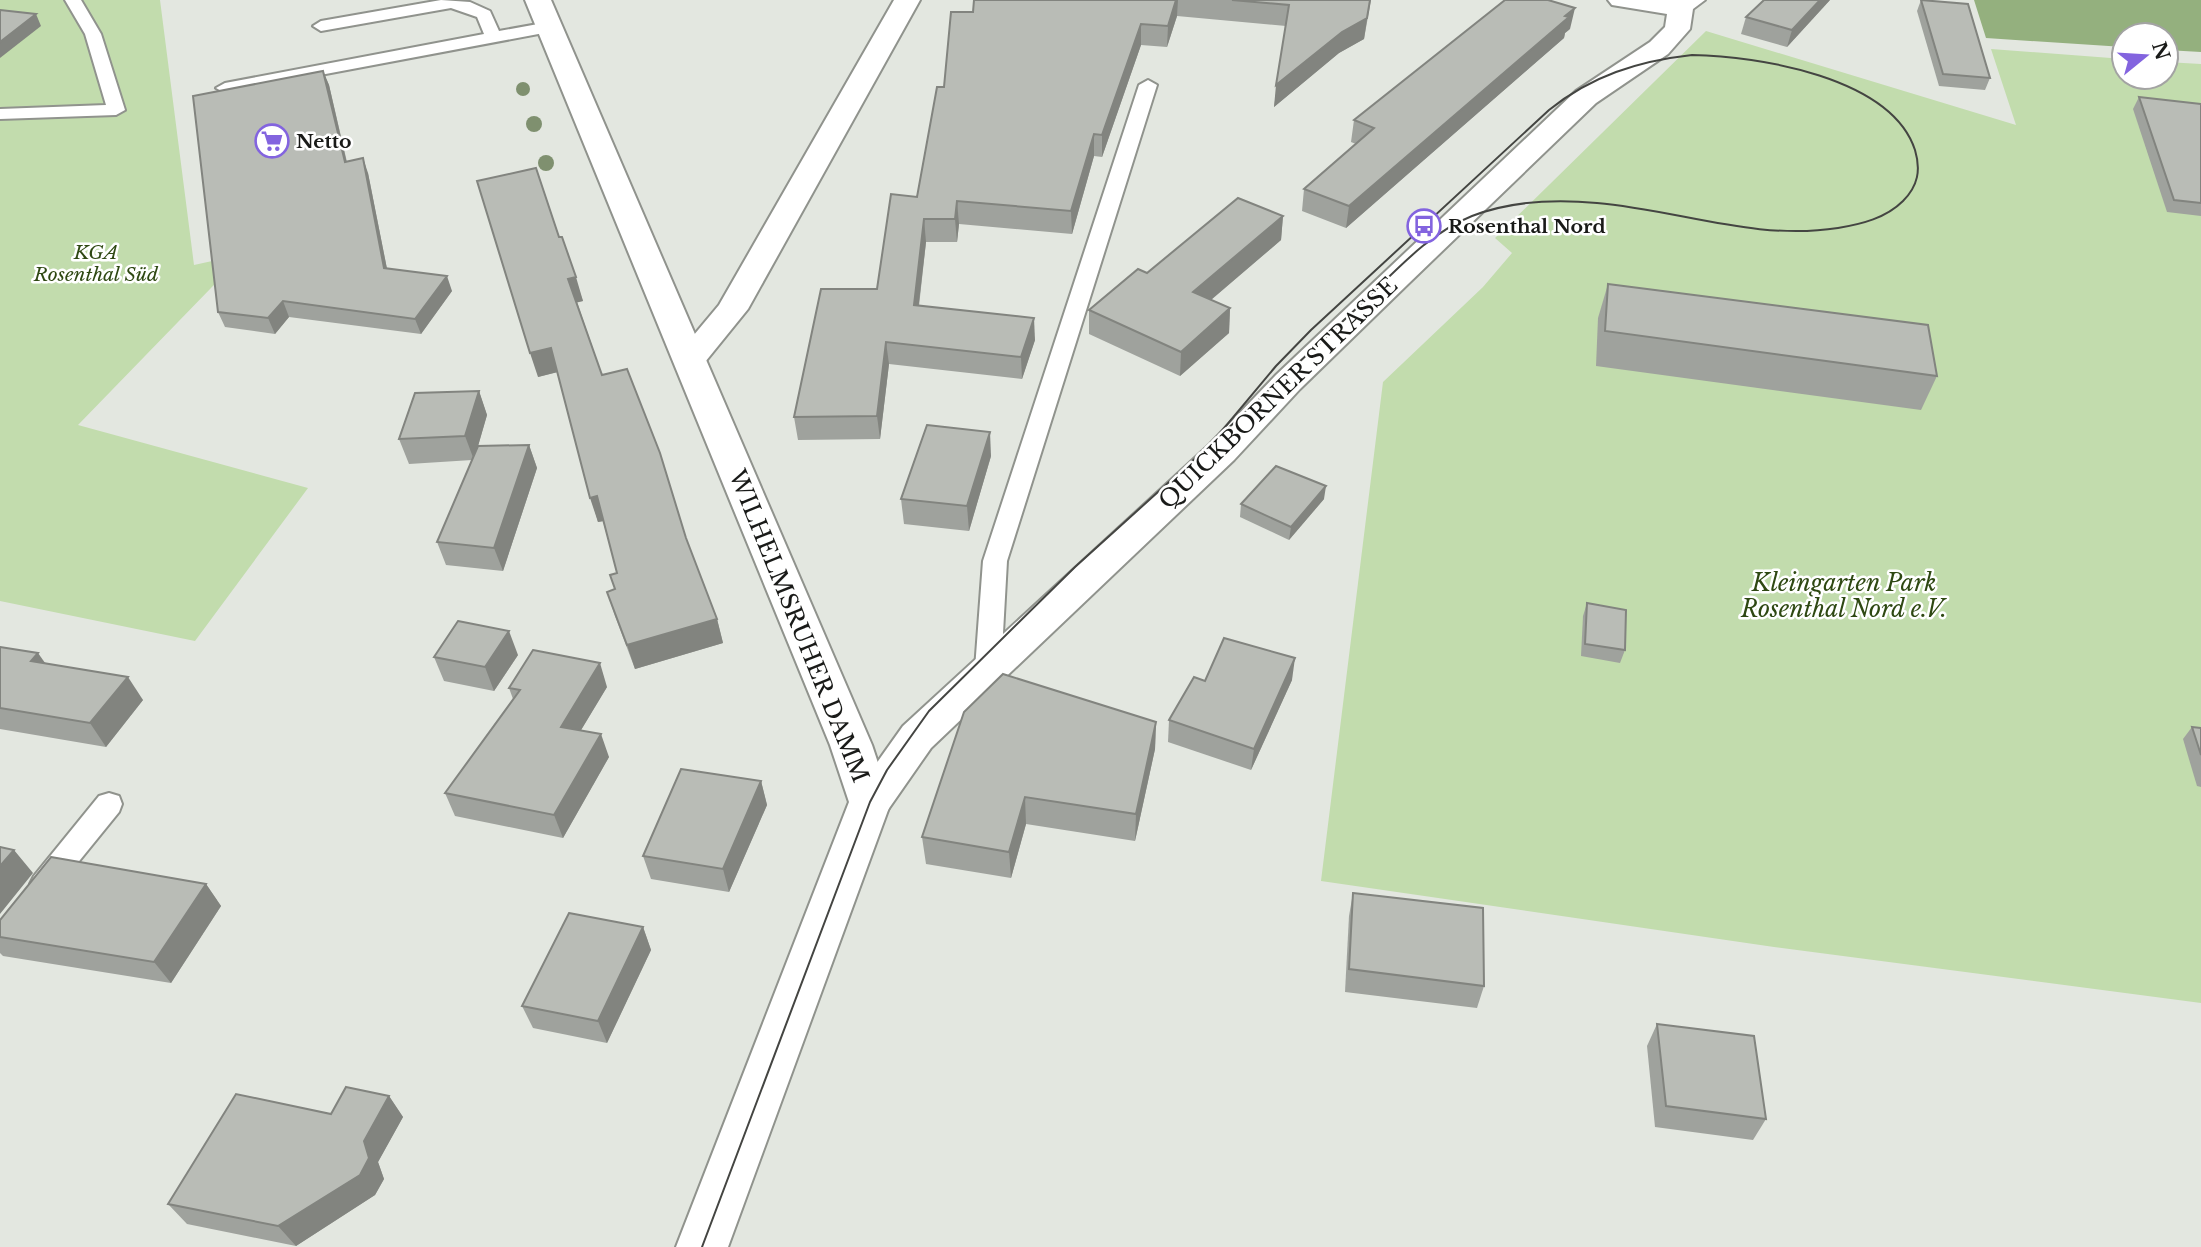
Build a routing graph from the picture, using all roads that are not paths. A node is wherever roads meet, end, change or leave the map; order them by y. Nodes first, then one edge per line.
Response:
1 (73, 0) edge
2 (907, 0) edge
3 (1621, 0) edge
4 (1687, 2) edge
5 (543, 13) edge
6 (321, 26) dead end
7 (493, 37) junction
8 (1148, 85) dead end
9 (225, 88) edge
10 (0, 114) edge
11 (689, 360) junction
12 (988, 669) junction
13 (870, 802) junction
14 (109, 804) dead end
15 (25, 908) edge
16 (702, 1247) edge

1 - 10 lane
2 - 11 street
3 - 4 street
4 - 12 street, QUICKBORNER STRASSE
5 - 7 lane
5 - 11 street, WILHELMSRUHER DAMM
6 - 7 lane
7 - 9 lane
8 - 12 lane
11 - 13 street, WILHELMSRUHER DAMM
12 - 13 street, QUICKBORNER STRASSE
13 - 16 street, WILHELMSRUHER DAMM
14 - 15 lane

